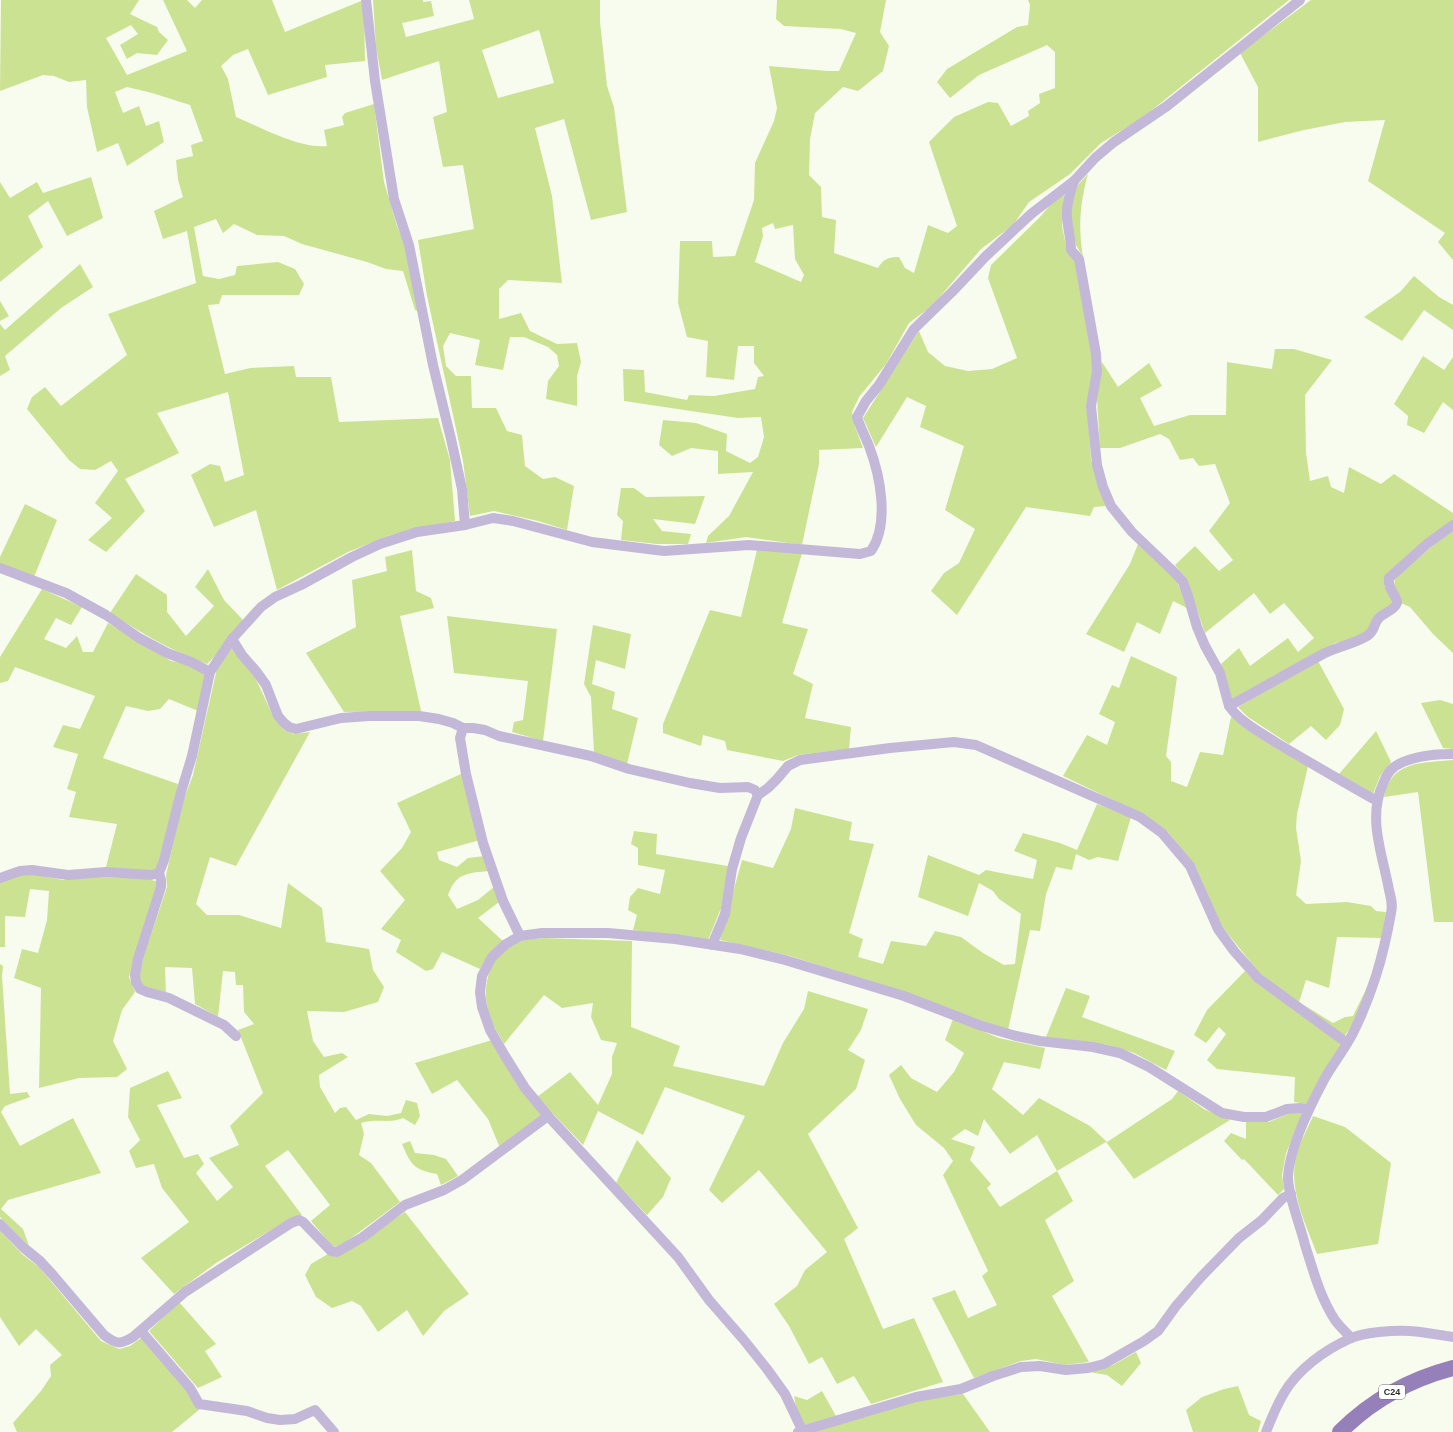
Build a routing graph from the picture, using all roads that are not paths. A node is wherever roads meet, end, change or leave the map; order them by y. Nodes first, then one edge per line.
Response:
1 (366, 0) edge
2 (1300, 0) edge
3 (1074, 181) junction
4 (465, 525) junction
5 (1453, 525) edge
6 (0, 568) edge
7 (232, 639) junction
8 (210, 672) junction
9 (1229, 706) junction
10 (463, 728) junction
11 (1453, 754) edge
12 (758, 795) junction
13 (1377, 801) junction
14 (159, 873) junction
15 (0, 878) edge
16 (520, 936) junction
17 (712, 945) junction
18 (236, 1036) dead end
19 (1347, 1043) junction
20 (1310, 1109) junction
21 (548, 1116) junction
22 (1291, 1194) junction
23 (0, 1224) edge
24 (141, 1331) junction
25 (1453, 1337) edge
26 (1351, 1338) junction
27 (1453, 1368) edge
28 (334, 1432) edge
29 (801, 1432) edge
30 (1266, 1432) edge
31 (1340, 1432) edge

1 - 4 street
2 - 3 street
3 - 4 street
3 - 9 street
4 - 7 street
5 - 9 street
6 - 8 street
7 - 8 street
7 - 10 street
8 - 14 street
9 - 13 street
10 - 12 street
10 - 16 street
11 - 13 street
12 - 17 street
12 - 19 street
13 - 19 street
14 - 15 street
14 - 18 street
16 - 17 street
16 - 21 street
17 - 20 street
19 - 20 street
20 - 22 street
21 - 24 street
21 - 29 street
22 - 26 street
22 - 29 street
23 - 24 street
24 - 28 street
25 - 26 street
26 - 30 street
27 - 31 main road, C24

